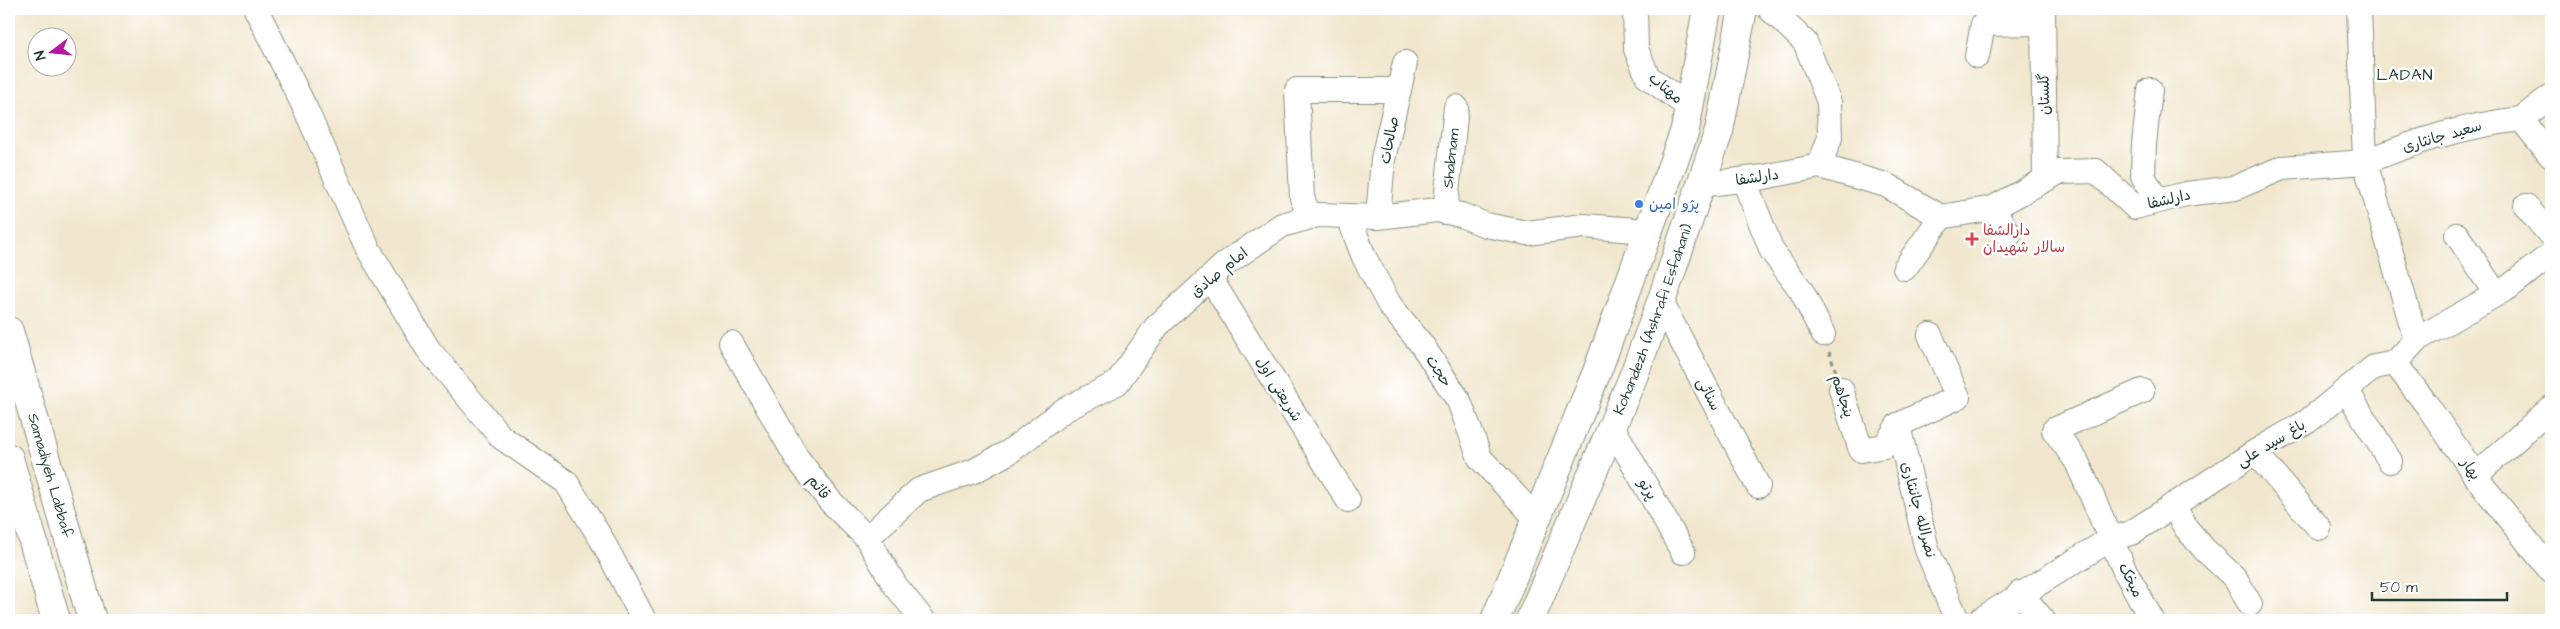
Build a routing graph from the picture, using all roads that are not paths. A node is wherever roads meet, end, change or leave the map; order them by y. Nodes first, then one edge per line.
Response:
1 (256, 9) edge
2 (1634, 9) edge
3 (1707, 9) edge
4 (1743, 9) edge
5 (1770, 9) edge
6 (2359, 9) edge
7 (2043, 16) edge
8 (1977, 56) dead end
9 (1404, 63) dead end
10 (1399, 90) junction
11 (2150, 90) dead end
12 (2551, 96) edge
13 (1456, 107) dead end
14 (1689, 107) junction
15 (2520, 119) junction
16 (2551, 156) edge
17 (2365, 162) junction
18 (1819, 166) junction
19 (2045, 179) junction
20 (1744, 180) junction
21 (1700, 185) junction
22 (2157, 201) junction
23 (2526, 206) dead end
24 (1993, 208) junction
25 (1445, 212) junction
26 (1310, 217) junction
27 (1378, 217) junction
28 (1940, 217) junction
29 (1349, 218) junction
30 (1648, 231) junction
31 (2009, 235) dead end
32 (2457, 235) dead end
33 (2551, 236) edge
34 (2551, 254) edge
35 (1905, 268) dead end
36 (1210, 278) junction
37 (2496, 294) junction
38 (1661, 302) junction
39 (9, 331) edge
40 (1823, 334) road end
41 (1930, 335) dead end
42 (2416, 340) junction
43 (731, 343) dead end
44 (2395, 363) junction
45 (1842, 389) road end
46 (2142, 391) dead end
47 (2347, 391) junction
48 (2551, 408) edge
49 (1898, 425) junction
50 (1612, 426) junction
51 (2255, 452) junction
52 (9, 458) edge
53 (2390, 461) dead end
54 (2475, 476) junction
55 (1758, 486) dead end
56 (1348, 500) dead end
57 (2174, 505) junction
58 (1537, 519) junction
59 (2319, 528) dead end
60 (867, 538) junction
61 (2112, 538) junction
62 (1684, 552) dead end
63 (2551, 571) edge
64 (2020, 593) junction
65 (2250, 604) dead end
66 (56, 620) edge
67 (92, 620) edge
68 (644, 620) edge
69 (923, 620) edge
70 (1495, 620) edge
71 (1530, 620) edge
72 (1956, 620) edge
73 (1980, 620) edge
74 (2043, 620) edge
75 (2152, 620) edge

1 - 68 street
2 - 14 street, مهتاب
3 - 14 main road
4 - 21 main road, Kohandezh (Ashrafi Esfahani)
5 - 18 street
6 - 17 street
7 - 8 street
7 - 19 street, گلستان
9 - 10 street, صالحات
10 - 26 street
10 - 27 street, صالحات
11 - 22 street
12 - 15 street
13 - 25 street, Shabnam
14 - 30 main road
15 - 16 street
15 - 17 street, سعید جانثاری
17 - 22 street, دارلشفا
17 - 42 street
18 - 20 street, دارلشفا
18 - 28 street, دارلشفا
19 - 22 street, دارلشفا
19 - 24 street, دارلشفا
20 - 21 street, دارلشفا
20 - 40 street
21 - 38 main road, Kohandezh (Ashrafi Esfahani)
23 - 33 street
24 - 28 street, دارلشفا
24 - 31 street
25 - 27 street, امام صادق
25 - 30 street, امام صادق
26 - 29 street, امام صادق
26 - 36 street, امام صادق
27 - 29 street, امام صادق
28 - 35 street
29 - 58 street, حجت
30 - 58 main road
32 - 37 street
34 - 37 street
36 - 56 street, شریعتی اول
36 - 60 street, امام صادق
37 - 42 street
38 - 50 main road, Kohandezh (Ashrafi Esfahani)
38 - 55 street, سنائی
39 - 67 main road, Samadiyeh Labbaf
41 - 49 street
42 - 44 street
43 - 60 street, قائم
44 - 47 street, باغ سید علی
44 - 54 street, بهار
45 - 49 street, پنجاهم
46 - 61 street, میخک
47 - 51 street, باغ سید علی
47 - 53 street
48 - 54 street
49 - 72 street, نصرالله جاننثاری
50 - 62 street, پرتو
50 - 71 main road, Kohandezh (Ashrafi Esfahani)
51 - 57 street, باغ سید علی
51 - 59 street
52 - 66 main road
54 - 63 street, بهار
57 - 61 street, باغ سید علی
57 - 65 street
58 - 70 main road
60 - 69 street, قائم
61 - 64 street, باغ سید علی
61 - 75 street, میخک
64 - 73 street, باغ سید علی
64 - 74 street

